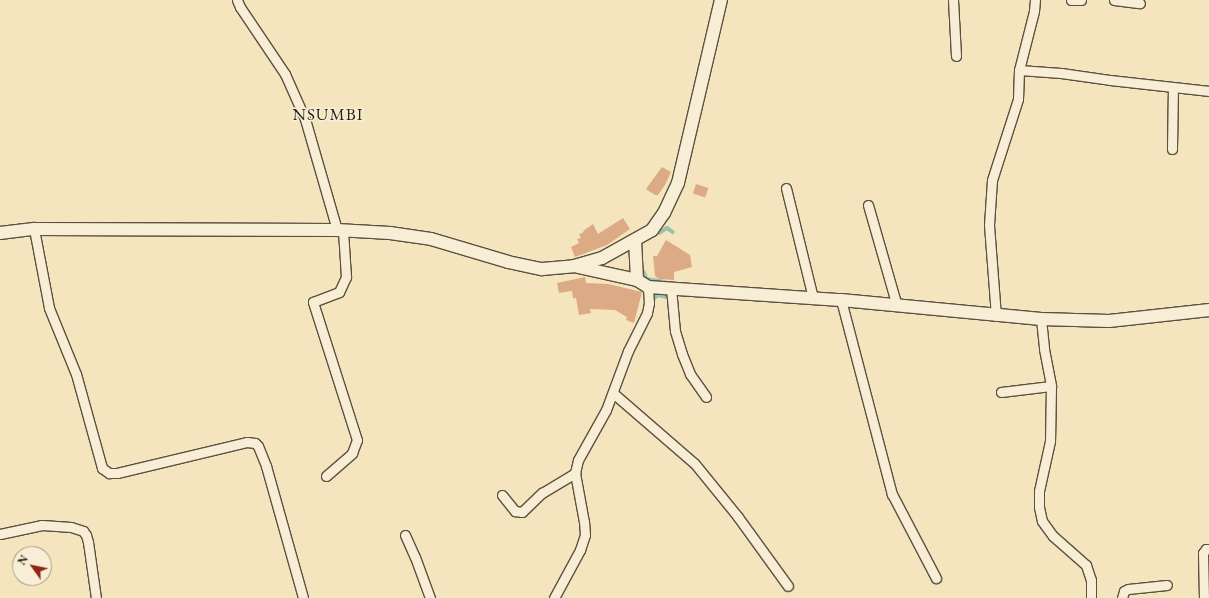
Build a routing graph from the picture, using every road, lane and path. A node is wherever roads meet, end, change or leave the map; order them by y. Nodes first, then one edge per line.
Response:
1 (237, 0) edge
2 (721, 0) edge
3 (953, 0) edge
4 (1035, 0) edge
5 (1071, 0) edge
6 (1081, 0) edge
7 (1114, 0) edge
8 (1140, 3) dead end
9 (956, 56) dead end
10 (1019, 70) junction
11 (1173, 88) junction
12 (1209, 91) edge
13 (1172, 149) dead end
14 (786, 188) dead end
15 (868, 205) dead end
16 (34, 229) junction
17 (340, 230) junction
18 (0, 233) edge
19 (636, 240) junction
20 (574, 266) junction
21 (637, 280) junction
22 (648, 287) junction
23 (672, 288) junction
24 (813, 298) junction
25 (841, 300) junction
26 (897, 306) junction
27 (1209, 310) edge
28 (996, 316) junction
29 (1041, 320) junction
30 (1051, 386) junction
31 (1001, 392) dead end
32 (613, 393) junction
33 (706, 397) dead end
34 (575, 473) junction
35 (326, 476) dead end
36 (502, 495) dead end
37 (0, 534) edge
38 (405, 535) dead end
39 (1209, 549) edge
40 (936, 578) dead end
41 (1167, 585) dead end
42 (788, 586) dead end
43 (96, 598) edge
44 (303, 598) edge
45 (430, 598) edge
46 (554, 598) edge
47 (1091, 598) edge
48 (1122, 598) edge
49 (1204, 598) edge

1 - 17 street
2 - 19 street
3 - 9 street
4 - 10 street
5 - 6 street
7 - 8 street
10 - 11 street
10 - 28 street
11 - 12 street
11 - 13 street
14 - 24 street
15 - 26 street
16 - 17 street
16 - 18 street
16 - 44 street
17 - 20 street
17 - 35 street
19 - 20 street
19 - 21 street
20 - 21 street
21 - 22 street
22 - 23 street
22 - 32 street
23 - 24 street
23 - 33 street
24 - 25 street
25 - 26 street
25 - 40 street
26 - 28 street
27 - 29 street
28 - 29 street
29 - 30 street
30 - 31 street
30 - 47 street
32 - 34 street
32 - 42 street
34 - 36 street
34 - 46 street
37 - 43 street
38 - 45 street
39 - 49 street
41 - 48 street

